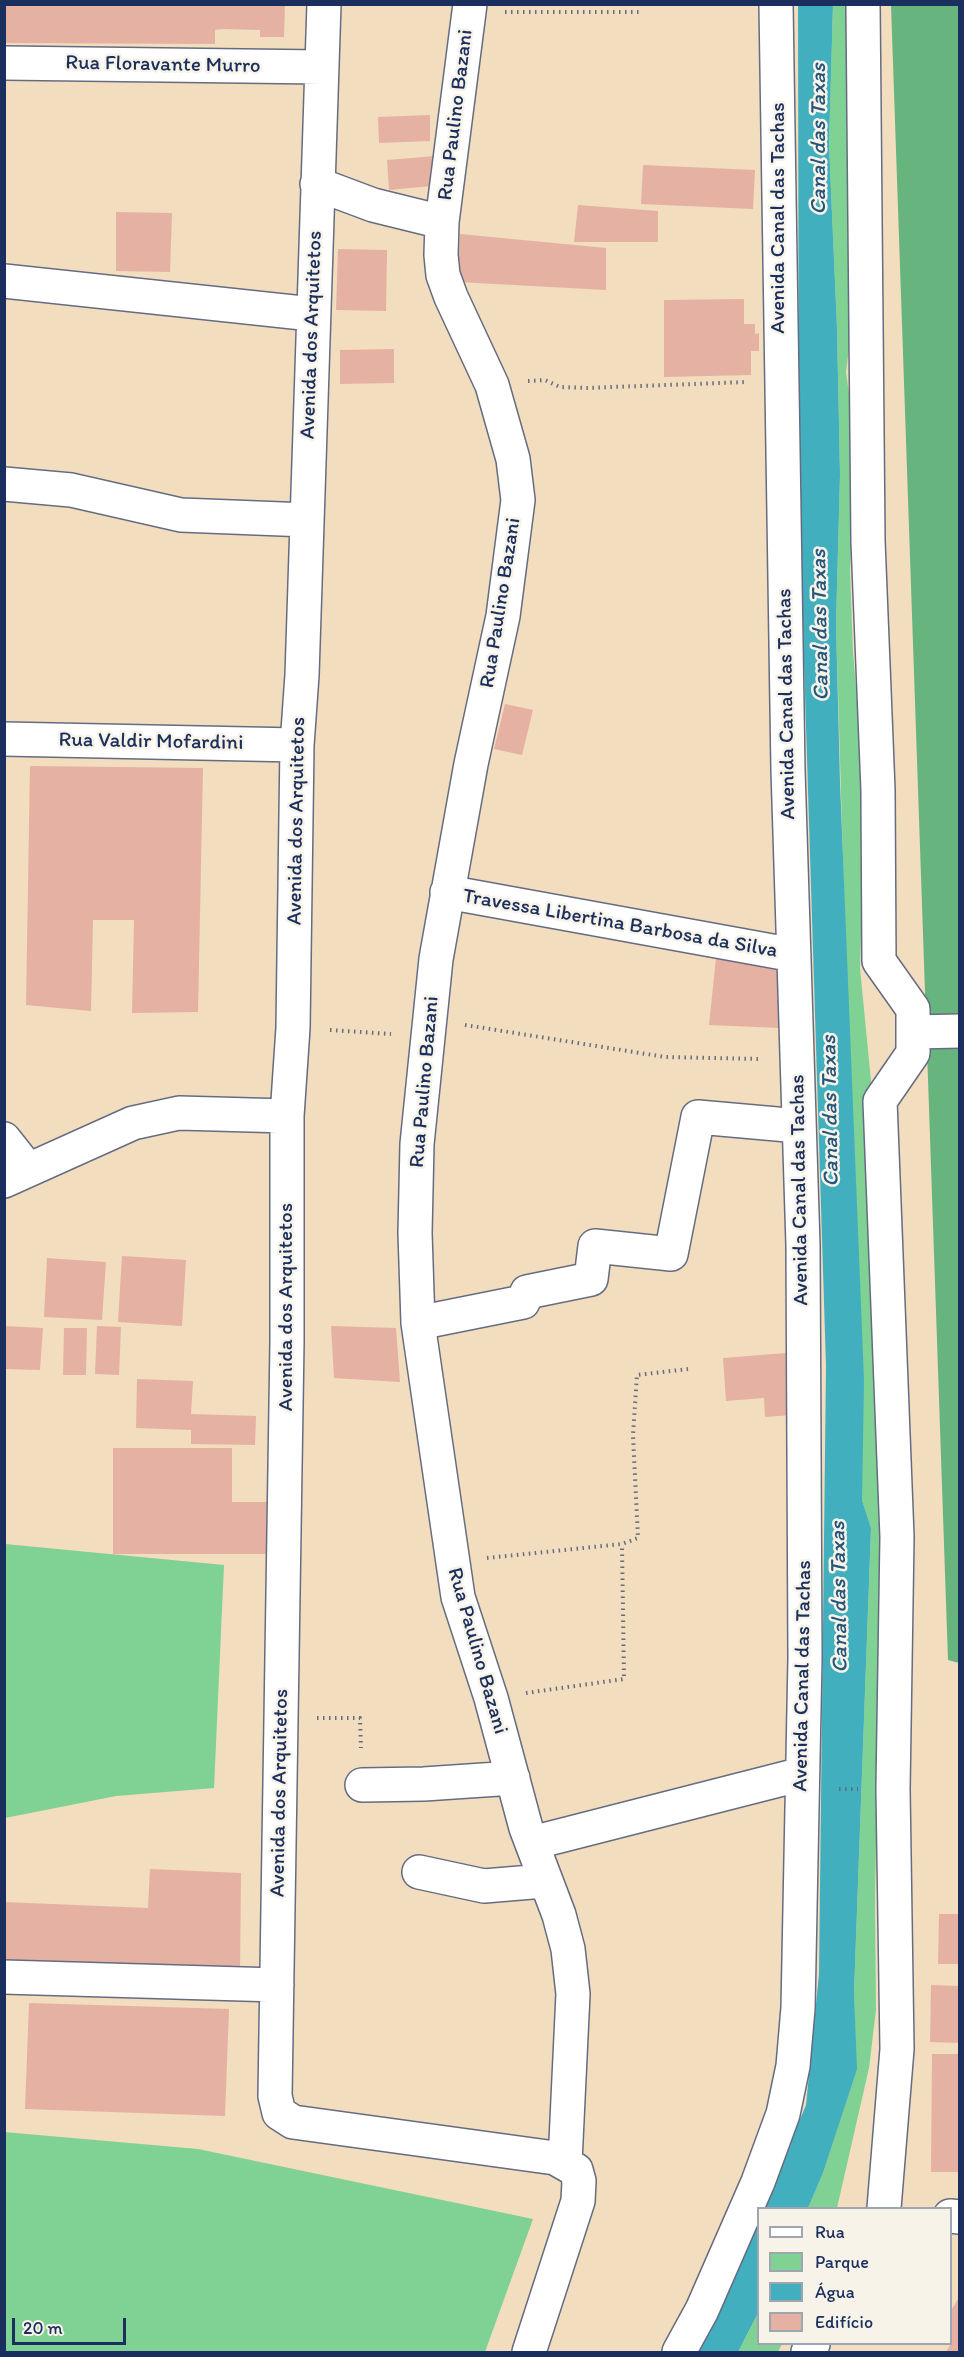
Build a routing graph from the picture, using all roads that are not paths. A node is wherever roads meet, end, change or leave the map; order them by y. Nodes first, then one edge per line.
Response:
1 (324, 4) edge
2 (776, 4) edge
3 (863, 4) edge
4 (469, 8) edge
5 (4, 63) edge
6 (322, 67) junction
7 (317, 184) junction
8 (442, 222) junction
9 (4, 281) edge
10 (312, 314) junction
11 (4, 484) edge
12 (307, 520) junction
13 (4, 739) edge
14 (297, 745) junction
15 (447, 892) junction
16 (794, 955) junction
17 (960, 1031) edge
18 (913, 1032) junction
19 (287, 1116) junction
20 (799, 1125) junction
21 (4, 1139) edge
22 (16, 1175) edge
23 (418, 1323) junction
24 (513, 1778) junction
25 (815, 1781) junction
26 (362, 1785) road end
27 (531, 1843) junction
28 (419, 1872) dead end
29 (544, 1881) junction
30 (4, 1977) edge
31 (277, 1984) junction
32 (566, 2162) junction
33 (884, 2207) edge
34 (528, 2352) edge
35 (679, 2352) edge

1 - 6 street, Avenida dos Arquitetos
2 - 16 street, Avenida Canal das Tachas
3 - 18 street
4 - 8 street, Rua Paulino Bazani
5 - 6 street, Rua Floravante Murro
6 - 7 street, Avenida dos Arquitetos
7 - 8 street
7 - 10 street, Avenida dos Arquitetos
8 - 15 street, Rua Paulino Bazani
9 - 10 street
10 - 12 street, Avenida dos Arquitetos
11 - 12 street
12 - 14 street, Avenida dos Arquitetos
13 - 14 street, Rua Valdir Mofardini
14 - 19 street, Avenida dos Arquitetos
15 - 16 street, Travessa Libertina Barbosa da Silva
15 - 23 street, Rua Paulino Bazani
16 - 20 street, Avenida Canal das Tachas
17 - 18 street
18 - 33 street
19 - 22 street
19 - 31 street, Avenida dos Arquitetos
20 - 23 street
20 - 25 street, Avenida Canal das Tachas
21 - 22 street
23 - 24 street, Rua Paulino Bazani
24 - 26 street
24 - 27 street, Rua Paulino Bazani
25 - 27 street
25 - 35 street, Avenida Canal das Tachas
27 - 29 street, Rua Paulino Bazani
28 - 29 street
29 - 32 street, Rua Paulino Bazani
30 - 31 street
31 - 32 street, Avenida dos Arquitetos
32 - 34 street

